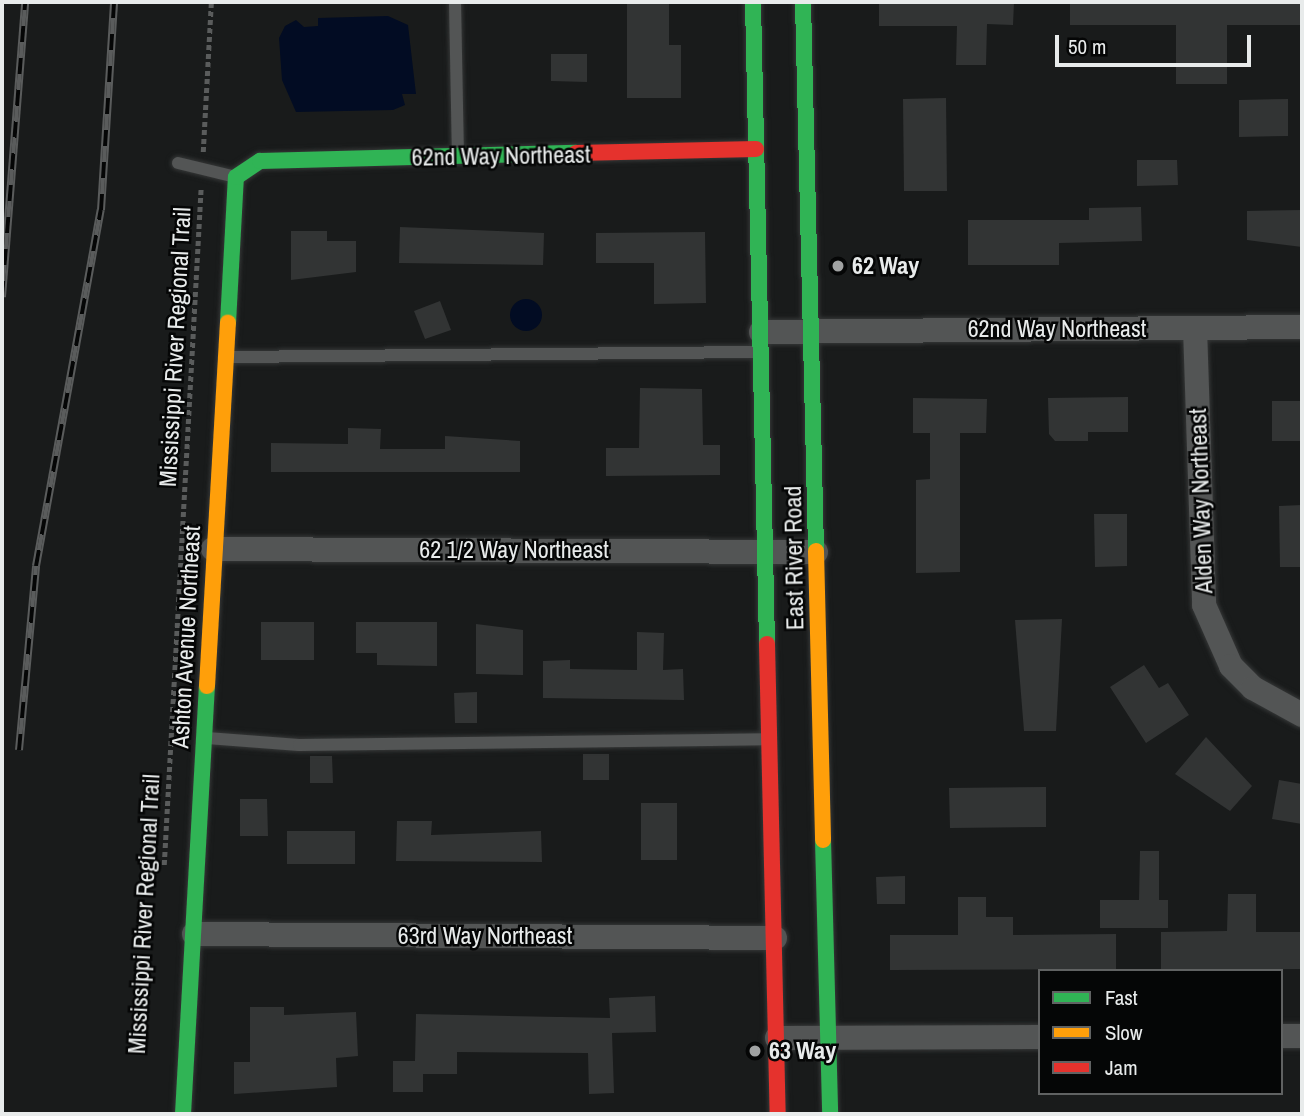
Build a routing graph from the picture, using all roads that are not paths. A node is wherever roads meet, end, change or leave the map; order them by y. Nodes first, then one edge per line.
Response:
1 (455, 2) edge
2 (753, 2) edge
3 (803, 2) edge
4 (756, 149) junction
5 (458, 157) junction
6 (178, 163) dead end
7 (241, 171) junction
8 (1302, 327) edge
9 (1195, 328) junction
10 (813, 330) junction
11 (761, 342) junction
12 (223, 357) junction
13 (213, 548) junction
14 (765, 552) junction
15 (816, 552) junction
16 (1302, 715) edge
17 (204, 738) junction
18 (770, 738) junction
19 (194, 934) junction
20 (775, 938) junction
21 (1283, 1036) edge
22 (1302, 1036) edge
23 (1038, 1037) edge
24 (777, 1038) junction
25 (828, 1038) junction
26 (183, 1114) edge
27 (778, 1114) edge
28 (830, 1114) edge

1 - 5 lane
2 - 4 main road, East River Road
3 - 10 main road, East River Road
4 - 5 main road, 62nd Way Northeast
4 - 11 main road, East River Road
5 - 7 main road, 62nd Way Northeast
6 - 7 lane
7 - 12 main road, Ashton Avenue Northeast
8 - 9 street, 62nd Way Northeast
9 - 10 street, 62nd Way Northeast
9 - 16 street, Alden Way Northeast
10 - 11 street, 62nd Way Northeast
10 - 15 main road, East River Road
11 - 12 lane
11 - 14 main road, East River Road
12 - 13 main road, Ashton Avenue Northeast
13 - 14 street, 62 1/2 Way Northeast
13 - 17 main road, Ashton Avenue Northeast
14 - 15 street, 62 1/2 Way Northeast
14 - 18 main road, East River Road
15 - 25 main road, East River Road
17 - 18 lane
17 - 19 main road, Ashton Avenue Northeast
18 - 20 main road, East River Road
19 - 20 street, 63rd Way Northeast
19 - 26 main road, Ashton Avenue Northeast
20 - 24 main road, East River Road
21 - 22 street
23 - 25 street
24 - 25 street
24 - 27 main road, East River Road
25 - 28 main road, East River Road

